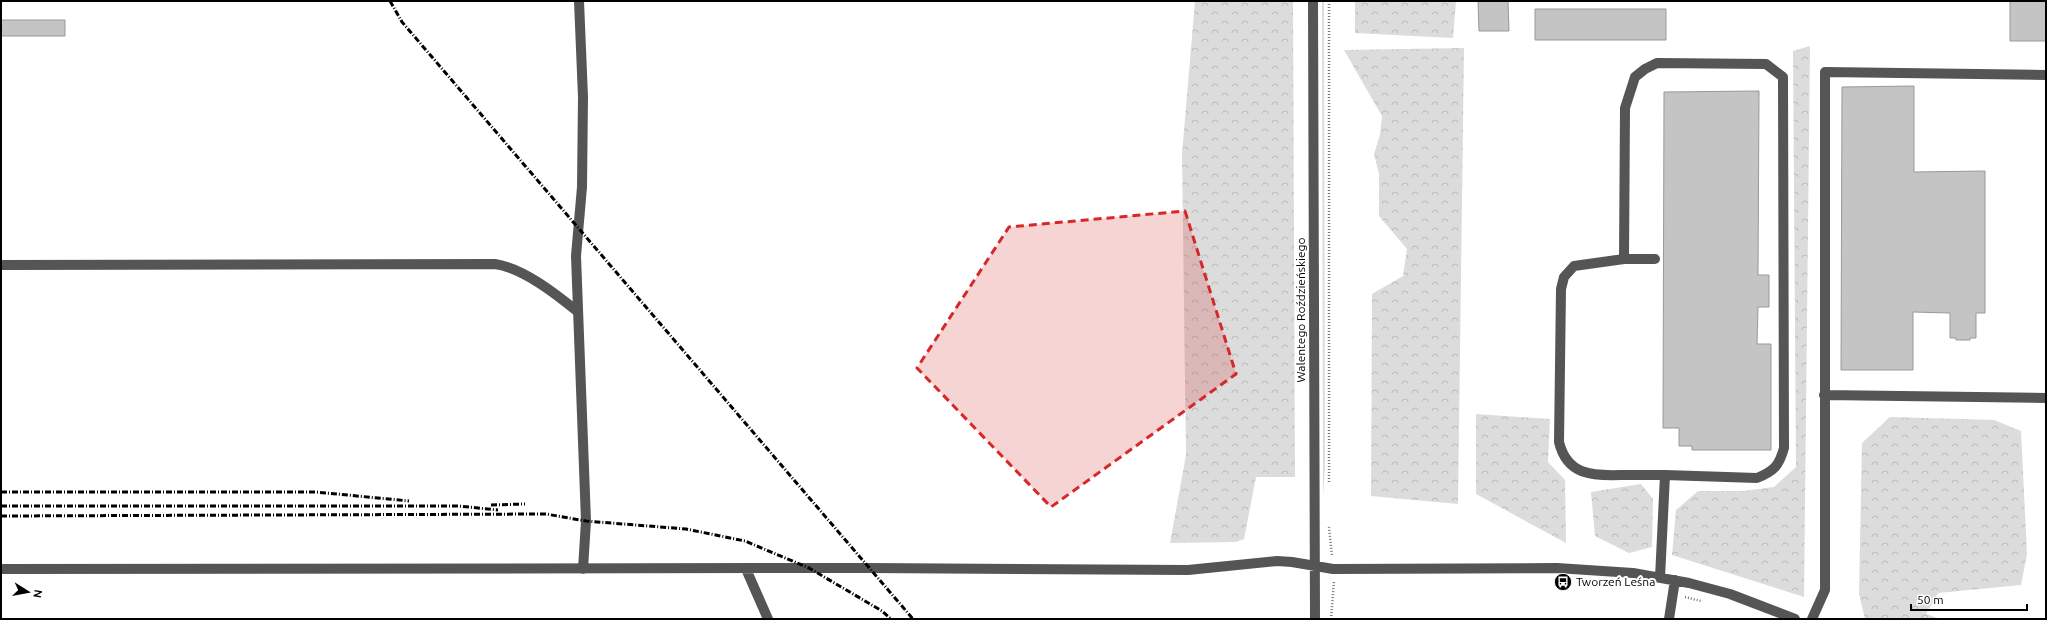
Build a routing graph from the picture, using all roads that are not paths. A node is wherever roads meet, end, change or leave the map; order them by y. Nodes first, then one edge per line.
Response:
1 (579, 1) edge
2 (1314, 1) edge
3 (2046, 75) edge
4 (1624, 259) junction
5 (1655, 259) dead end
6 (1, 265) edge
7 (578, 312) junction
8 (1824, 395) junction
9 (2046, 398) edge
10 (1665, 475) junction
11 (1314, 566) junction
12 (1, 569) edge
13 (583, 569) junction
14 (746, 569) junction
15 (1660, 578) junction
16 (1675, 580) junction
17 (768, 619) edge
18 (1315, 619) edge
19 (1669, 619) edge
20 (1795, 619) edge
21 (1812, 619) edge

1 - 7 street
2 - 11 street, Walentego Roździeńskiego
3 - 8 street
4 - 5 street
4 - 10 street
4 - 10 street
6 - 7 street
7 - 13 street
8 - 9 street
8 - 21 street
10 - 15 street
11 - 14 street
11 - 15 street
11 - 18 street, Walentego Roździeńskiego
12 - 13 street
13 - 14 street
14 - 17 street
15 - 16 street
16 - 19 street
16 - 20 street

